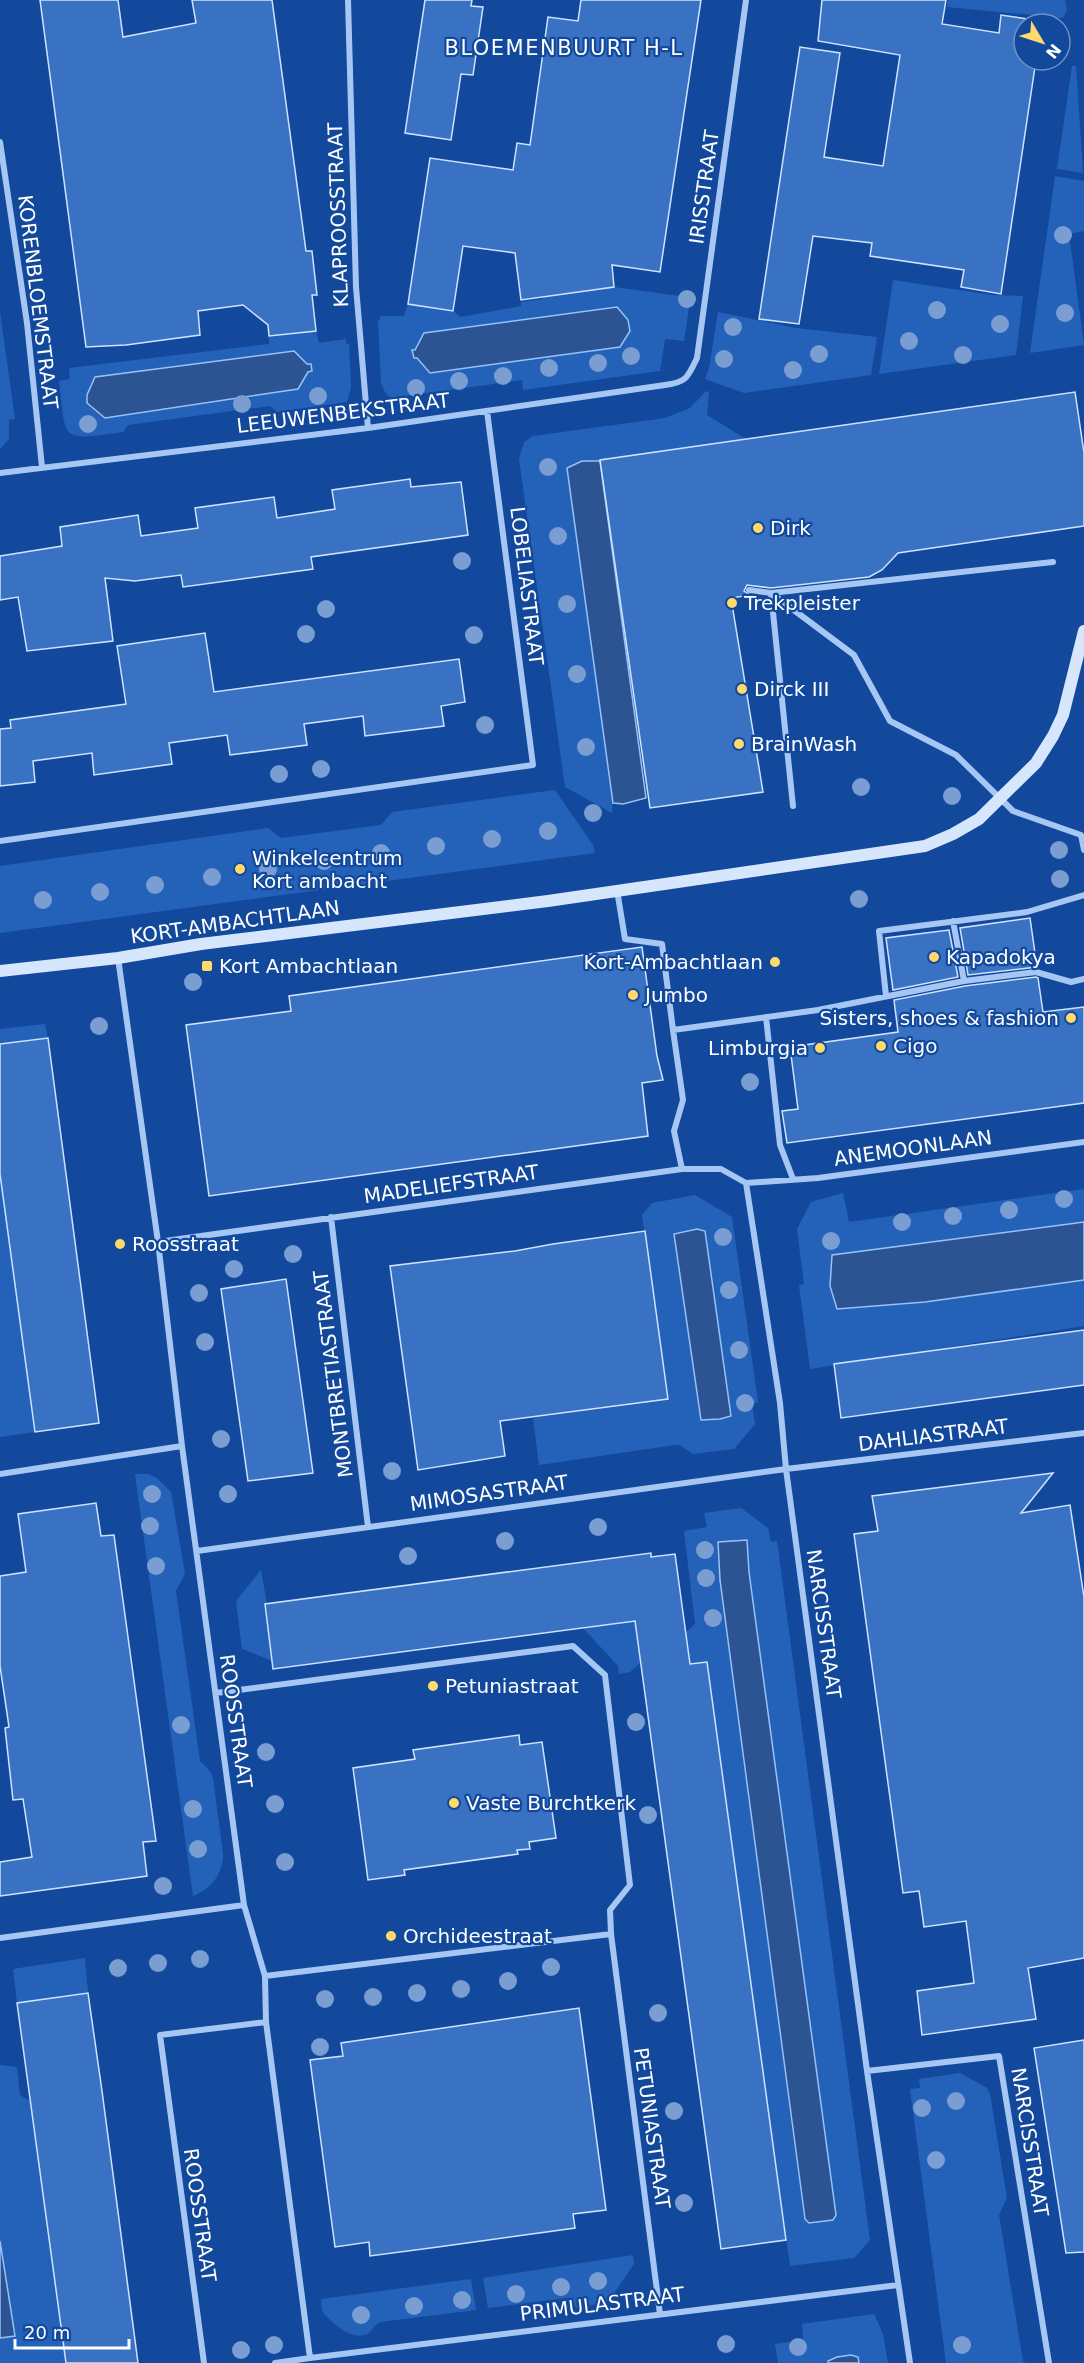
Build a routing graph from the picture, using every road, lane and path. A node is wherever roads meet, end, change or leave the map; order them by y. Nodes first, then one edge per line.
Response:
1 (348, 0) edge
2 (746, 0) edge
3 (0, 142) edge
4 (689, 377) joint
5 (487, 411) junction
6 (368, 428) junction
7 (42, 467) junction
8 (0, 473) edge
9 (1053, 562) dead end
10 (749, 590) dead end
11 (771, 593) junction
12 (1084, 631) edge
13 (1001, 799) junction
14 (793, 806) dead end
15 (0, 841) edge
16 (1084, 850) edge
17 (617, 890) junction
18 (1084, 895) edge
19 (953, 921) junction
20 (118, 958) junction
21 (0, 971) edge
22 (1084, 979) edge
23 (964, 981) junction
24 (886, 996) junction
25 (766, 1017) junction
26 (673, 1029) junction
27 (1084, 1142) edge
28 (682, 1169) junction
29 (793, 1179) junction
30 (746, 1183) junction
31 (331, 1217) junction
32 (158, 1242) junction
33 (1084, 1433) edge
34 (182, 1446) junction
35 (786, 1469) junction
36 (0, 1473) edge
37 (368, 1527) junction
38 (197, 1551) junction
39 (216, 1693) junction
40 (244, 1905) junction
41 (611, 1934) junction
42 (0, 1938) edge
43 (265, 1976) junction
44 (266, 2022) junction
45 (867, 2071) junction
46 (898, 2285) junction
47 (660, 2314) junction
48 (310, 2358) junction
49 (204, 2363) edge
50 (275, 2363) edge
51 (910, 2363) edge
52 (1049, 2363) edge

1 - 6 street, KLAPROOSSTRAAT
2 - 4 street, IRISSTRAAT
3 - 7 street, KORENBLOEMSTRAAT
4 - 5 street, LEEUWENBEKSTRAAT
5 - 6 street, LEEUWENBEKSTRAAT
5 - 15 street, LOBELIASTRAAT
6 - 7 street, LEEUWENBEKSTRAAT
7 - 8 street, LEEUWENBEKSTRAAT
9 - 11 street
10 - 11 street
11 - 13 street
11 - 14 street
12 - 13 street, KORT-AMBACHTLAAN
13 - 16 street
13 - 17 street, KORT-AMBACHTLAAN
17 - 20 street, KORT-AMBACHTLAAN
17 - 26 street
18 - 19 street
19 - 23 street
19 - 24 street
20 - 21 street, KORT-AMBACHTLAAN
20 - 32 street, ROOSSTRAAT
22 - 23 street
23 - 24 street
24 - 25 street
25 - 26 street
25 - 29 street
26 - 28 street
27 - 29 street, ANEMOONLAAN
28 - 30 street, MADELIEFSTRAAT
28 - 31 street, MADELIEFSTRAAT
29 - 30 street, ANEMOONLAAN
30 - 35 street, NARCISSTRAAT
31 - 32 street, MADELIEFSTRAAT
31 - 37 street, MONTBRETIASTRAAT
32 - 34 street, ROOSSTRAAT
33 - 35 street, DAHLIASTRAAT
34 - 36 street
34 - 38 street, ROOSSTRAAT
35 - 37 street, MIMOSASTRAAT
35 - 45 street, NARCISSTRAAT
37 - 38 street, MIMOSASTRAAT
38 - 39 street, ROOSSTRAAT
39 - 40 street, ROOSSTRAAT
39 - 41 street, PETUNIASTRAAT
40 - 42 street
40 - 43 street, ROOSSTRAAT
41 - 43 street
41 - 47 street, PETUNIASTRAAT
43 - 44 street, ROOSSTRAAT
44 - 48 street, ROOSSTRAAT
44 - 49 street, ROOSSTRAAT
45 - 46 street, NARCISSTRAAT
45 - 52 street, NARCISSTRAAT
46 - 47 street, PRIMULASTRAAT
46 - 51 street, NARCISSTRAAT
47 - 48 street, PRIMULASTRAAT
48 - 50 street

